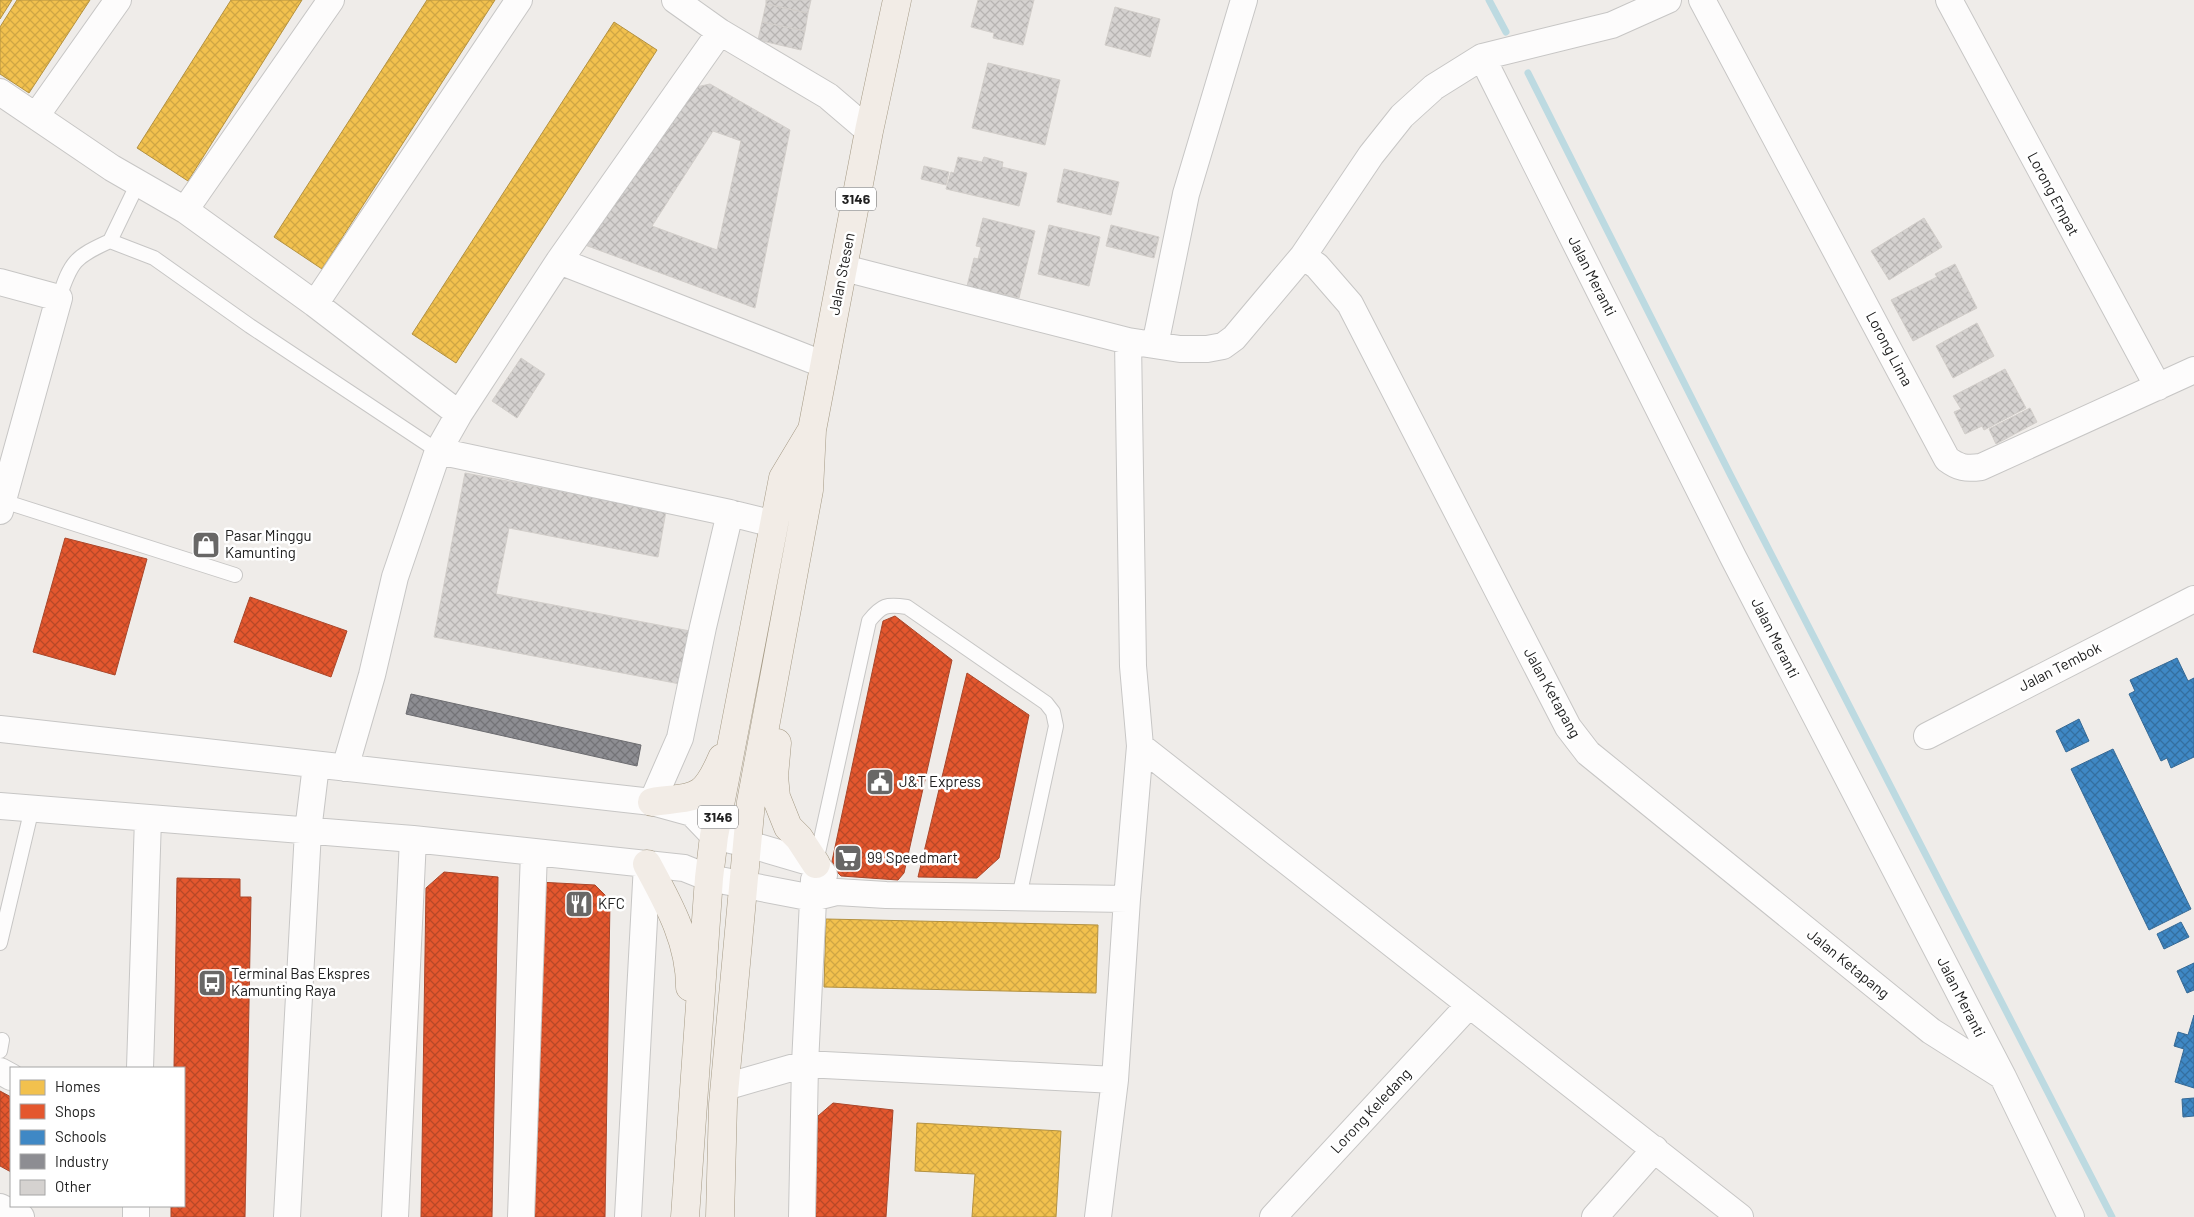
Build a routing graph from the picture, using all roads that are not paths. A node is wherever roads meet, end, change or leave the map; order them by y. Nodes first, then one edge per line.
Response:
1 (118, 0) edge
2 (331, 0) edge
3 (519, 0) edge
4 (675, 0) edge
5 (897, 0) edge
6 (1244, 0) edge
7 (1668, 0) edge
8 (1702, 0) edge
9 (1949, 0) edge
10 (720, 32) junction
11 (1482, 57) junction
12 (0, 92) edge
13 (36, 116) junction
14 (869, 131) junction
15 (138, 183) junction
16 (185, 210) junction
17 (110, 241) junction
18 (1303, 256) junction
19 (559, 261) junction
20 (844, 268) junction
21 (0, 282) edge
22 (59, 298) junction
23 (315, 304) junction
24 (1128, 341) junction
25 (1155, 345) junction
26 (825, 365) junction
27 (2194, 370) edge
28 (2158, 387) junction
29 (459, 414) junction
30 (812, 430) junction
31 (438, 451) junction
32 (1, 506) edge
33 (730, 513) junction
34 (774, 524) junction
35 (235, 575) dead end
36 (2194, 599) edge
37 (787, 614) junction
38 (0, 729) edge
39 (733, 732) junction
40 (1927, 736) dead end
41 (1140, 746) junction
42 (316, 765) junction
43 (345, 768) junction
44 (652, 802) junction
45 (0, 806) edge
46 (32, 808) junction
47 (148, 818) junction
48 (308, 830) junction
49 (714, 836) junction
50 (413, 839) junction
51 (748, 844) junction
52 (534, 852) junction
53 (647, 864) junction
54 (816, 864) junction
55 (709, 878) junction
56 (743, 885) junction
57 (837, 892) junction
58 (1019, 897) junction
59 (812, 898) junction
60 (1127, 899) junction
61 (0, 942) edge
62 (1469, 1005) junction
63 (805, 1064) junction
64 (140, 1067) edge
65 (2003, 1077) junction
66 (1115, 1080) junction
67 (725, 1087) junction
68 (692, 1134) junction
69 (1655, 1149) junction
70 (0, 1207) edge
71 (21, 1217) edge
72 (287, 1217) edge
73 (395, 1217) edge
74 (520, 1217) edge
75 (628, 1217) edge
76 (685, 1217) edge
77 (720, 1217) edge
78 (802, 1217) edge
79 (1098, 1217) edge
80 (1274, 1217) edge
81 (1595, 1217) edge
82 (1740, 1217) edge
83 (2071, 1217) edge

1 - 13 street
2 - 16 street
3 - 23 street
4 - 10 street
5 - 14 main road, Jalan Stesen / 3146
6 - 25 street
7 - 11 street
8 - 28 street, Lorong Lima
9 - 28 street, Lorong Empat
10 - 14 street
10 - 19 street
11 - 18 street
11 - 65 street, Jalan Meranti
12 - 13 street
13 - 15 street
14 - 20 main road, Jalan Stesen / 3146
15 - 16 street
15 - 17 lane
16 - 23 street
17 - 22 lane
17 - 31 lane
18 - 25 street
18 - 65 street, Jalan Ketapang
19 - 26 street
19 - 29 street
20 - 24 street
20 - 26 main road, Jalan Stesen / 3146
21 - 22 street
22 - 32 street
23 - 29 street
24 - 25 street
24 - 41 street
26 - 30 main road, Jalan Stesen / 3146
27 - 28 street, Lorong Lima
29 - 31 street
30 - 34 main road, 3146
30 - 37 main road, 3146
31 - 33 street
31 - 43 street
32 - 35 lane
33 - 34 street
33 - 44 street
34 - 39 main road, 3146
36 - 40 street, Jalan Tembok
37 - 51 main road, 3146
37 - 54 main road
38 - 42 street
39 - 44 main road
39 - 49 main road, 3146
41 - 60 street
41 - 62 street
42 - 43 street
42 - 48 street
43 - 44 street
44 - 49 street
45 - 46 street
46 - 47 street
46 - 61 lane
47 - 48 street
47 - 64 street
48 - 50 street
48 - 72 street
49 - 51 street
49 - 55 main road, 3146
50 - 52 street
50 - 73 street
51 - 54 street
51 - 56 main road, 3146
52 - 53 street
52 - 74 street
53 - 55 street
53 - 68 main road
53 - 75 street
54 - 57 street
54 - 58 lane
54 - 59 street
55 - 56 street
55 - 68 main road, 3146
56 - 59 street
56 - 67 main road, 3146
57 - 58 street
57 - 59 street
58 - 60 street
59 - 63 street
60 - 66 street
62 - 69 street
62 - 80 street, Lorong Keledang
63 - 66 street
63 - 67 street
63 - 78 street
65 - 83 street, Jalan Meranti
66 - 79 street
67 - 77 main road, 3146
68 - 76 main road, 3146
69 - 81 street
69 - 82 street
70 - 71 street

